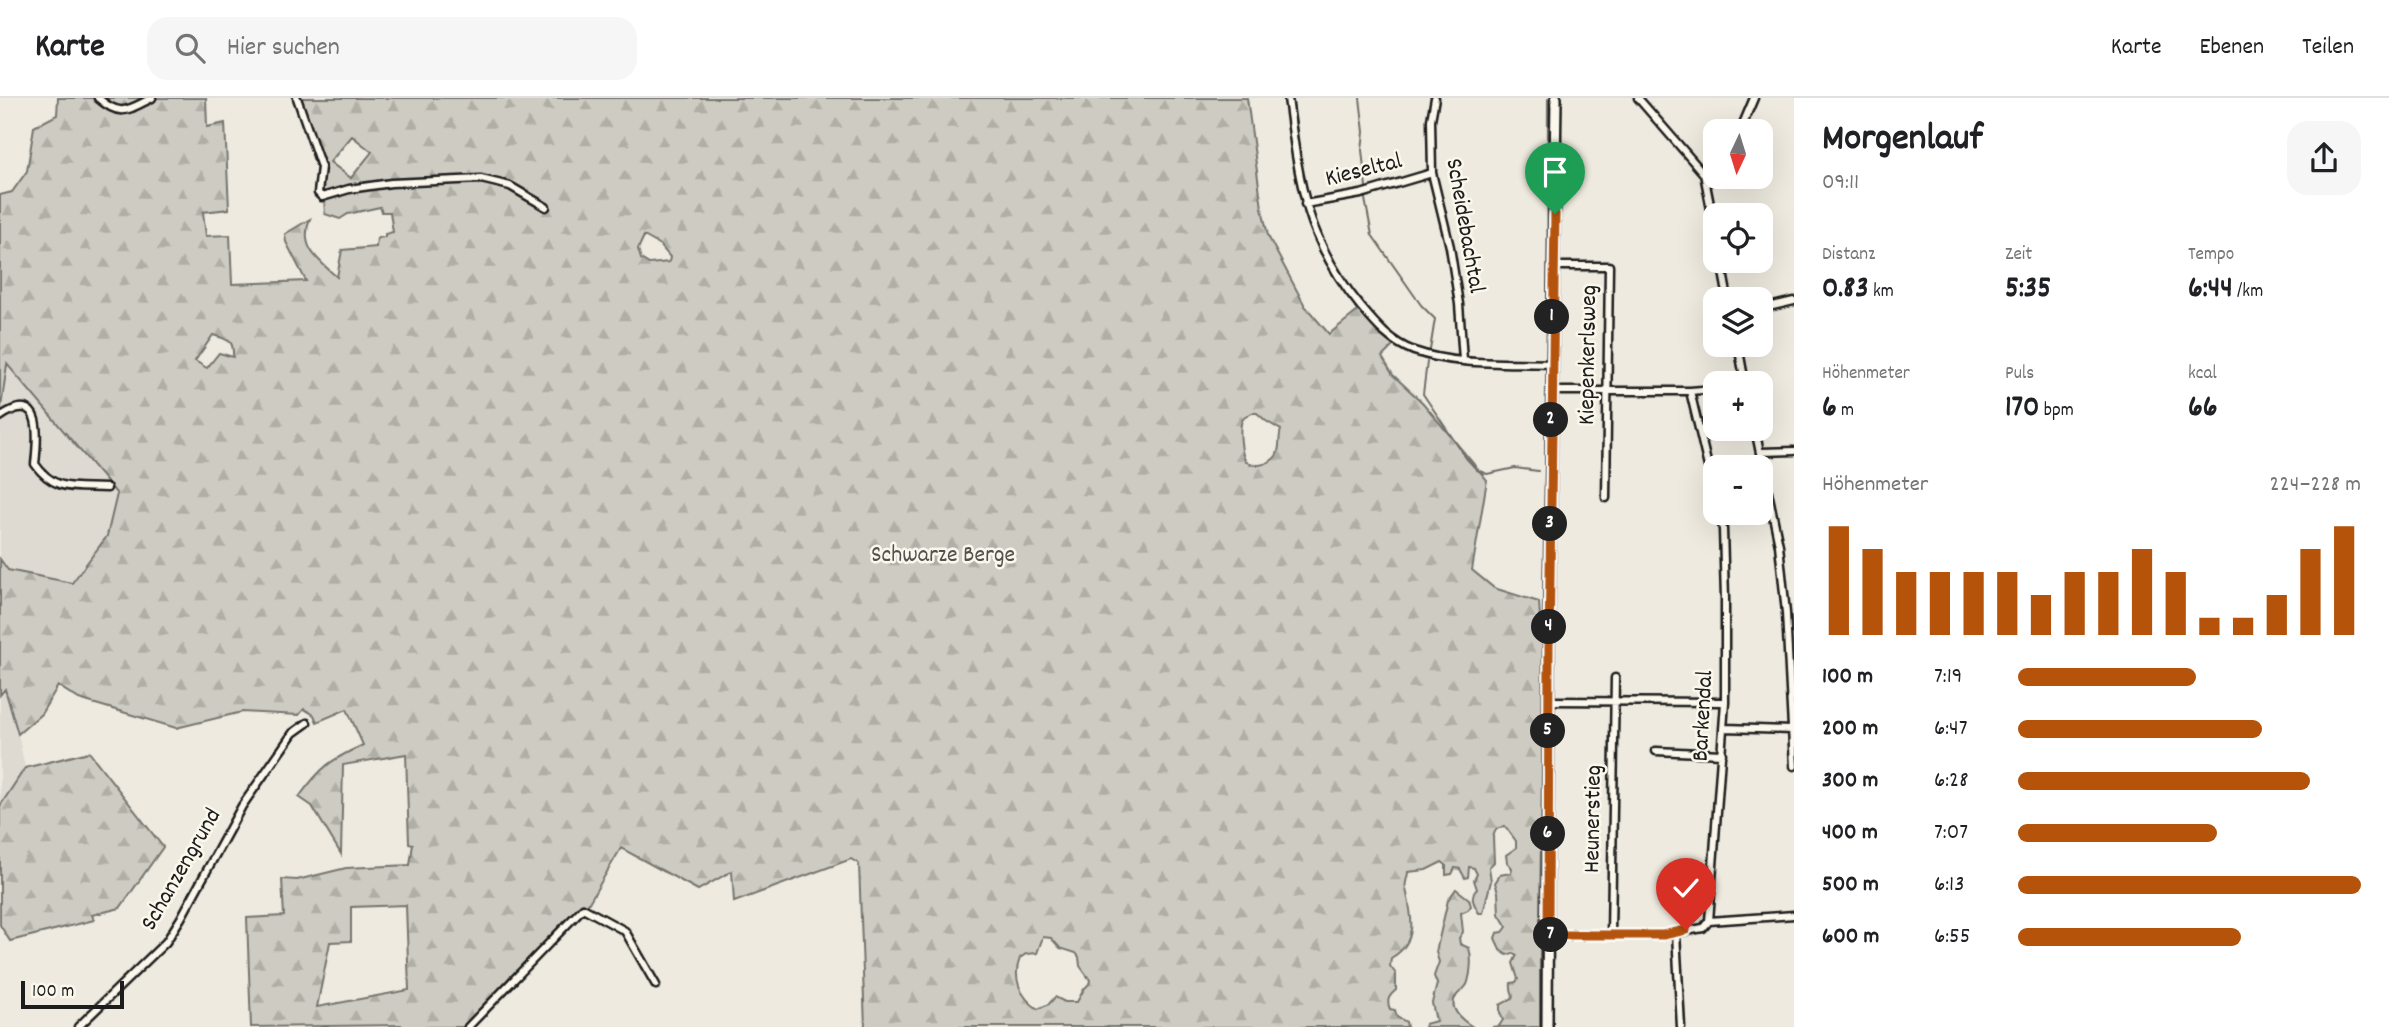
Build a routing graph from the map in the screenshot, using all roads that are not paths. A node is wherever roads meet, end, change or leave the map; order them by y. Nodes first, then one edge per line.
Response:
1 (98, 98) edge
2 (152, 98) edge
3 (297, 98) edge
4 (1288, 98) edge
5 (1435, 98) edge
6 (1556, 98) edge
7 (1637, 98) edge
8 (1754, 98) edge
9 (1745, 119) edge
10 (1432, 173) junction
11 (1703, 173) edge
12 (1305, 204) junction
13 (547, 207) dead end
14 (1555, 266) junction
15 (1794, 301) edge
16 (1773, 306) edge
17 (1463, 360) junction
18 (1552, 364) junction
19 (1703, 390) edge
20 (1552, 391) junction
21 (1690, 391) junction
22 (1608, 392) junction
23 (0, 417) edge
24 (1758, 441) edge
25 (1760, 452) junction
26 (1794, 452) edge
27 (1705, 455) edge
28 (107, 488) dead end
29 (1606, 498) dead end
30 (1722, 525) edge
31 (1790, 612) edge
32 (1615, 678) dead end
33 (1548, 701) junction
34 (1726, 702) junction
35 (1615, 703) junction
36 (307, 723) dead end
37 (1725, 728) junction
38 (1791, 730) junction
39 (1656, 751) dead end
40 (1722, 754) junction
41 (1794, 766) edge
42 (1794, 915) edge
43 (1709, 921) junction
44 (1676, 933) junction
45 (1548, 935) junction
46 (1611, 935) junction
47 (656, 985) dead end
48 (87, 1018) junction
49 (78, 1027) edge
50 (92, 1027) edge
51 (468, 1027) edge
52 (1547, 1027) edge
53 (1681, 1027) edge

1 - 2 street
3 - 13 street
4 - 12 street
5 - 10 street, Scheidebachtal
6 - 14 street
7 - 11 street
8 - 9 street
10 - 12 street, Kieseltal
10 - 17 street, Scheidebachtal
12 - 17 street
14 - 18 street
14 - 22 street, Kiepenkerlsweg
15 - 16 street
17 - 18 street
18 - 20 street
19 - 21 street
20 - 22 street
20 - 33 street
21 - 22 street
21 - 27 street
22 - 29 street, Kiepenkerlsweg
23 - 28 street
24 - 25 street
25 - 26 street
25 - 31 street
30 - 34 street, Barkendal
31 - 38 street
32 - 35 street, Heunerstieg
33 - 35 street
33 - 45 street
34 - 35 street
34 - 37 street, Barkendal
35 - 46 street, Heunerstieg
36 - 48 street, Schanzengrund
37 - 38 street
37 - 40 street, Barkendal
38 - 41 street
39 - 40 street
40 - 43 street, Barkendal
42 - 43 street
43 - 44 street
44 - 46 street
44 - 53 street
45 - 46 street
45 - 52 street
47 - 51 street
48 - 49 street, Schanzengrund
48 - 50 street

